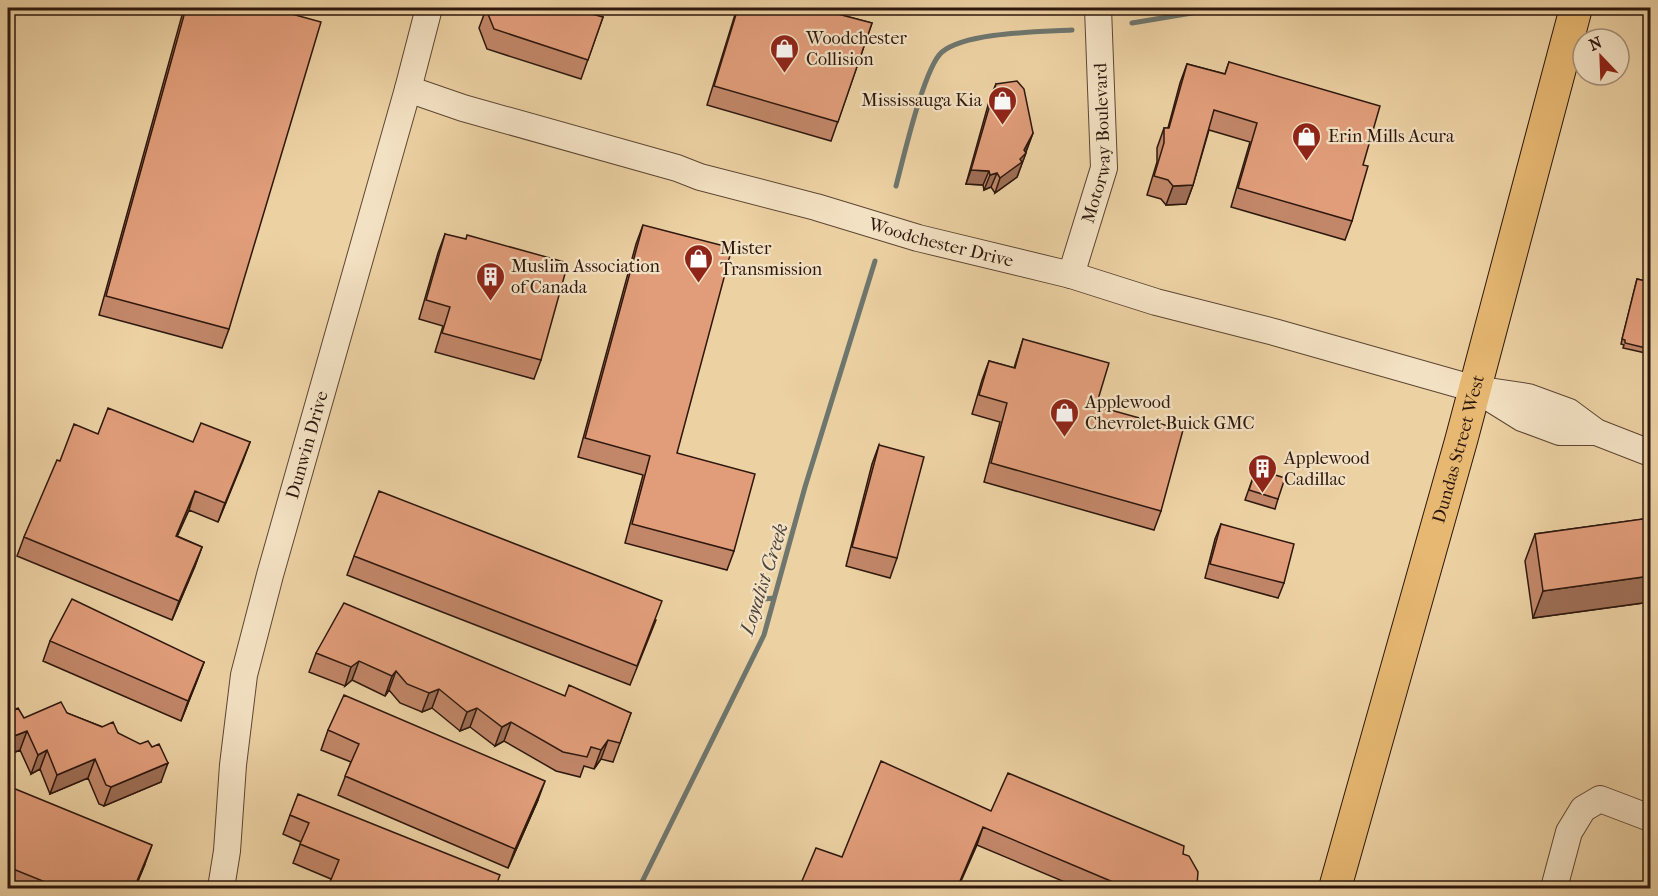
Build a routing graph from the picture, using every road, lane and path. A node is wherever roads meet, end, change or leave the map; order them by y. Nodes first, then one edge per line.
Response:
1 (429, 8) edge
2 (1098, 8) edge
3 (1576, 8) edge
4 (408, 89) junction
5 (1071, 275) junction
6 (1475, 389) junction
7 (1650, 453) edge
8 (1650, 818) edge
9 (221, 888) edge
10 (1335, 888) edge
11 (1554, 888) edge

1 - 4 street, Dunwin Drive
2 - 5 street, Motorway Boulevard
3 - 6 main road, Dundas Street West
4 - 5 street, Woodchester Drive
4 - 9 street, Dunwin Drive
5 - 6 street, Woodchester Drive
6 - 7 street, Woodchester Drive
6 - 10 main road, Dundas Street West
8 - 11 street

